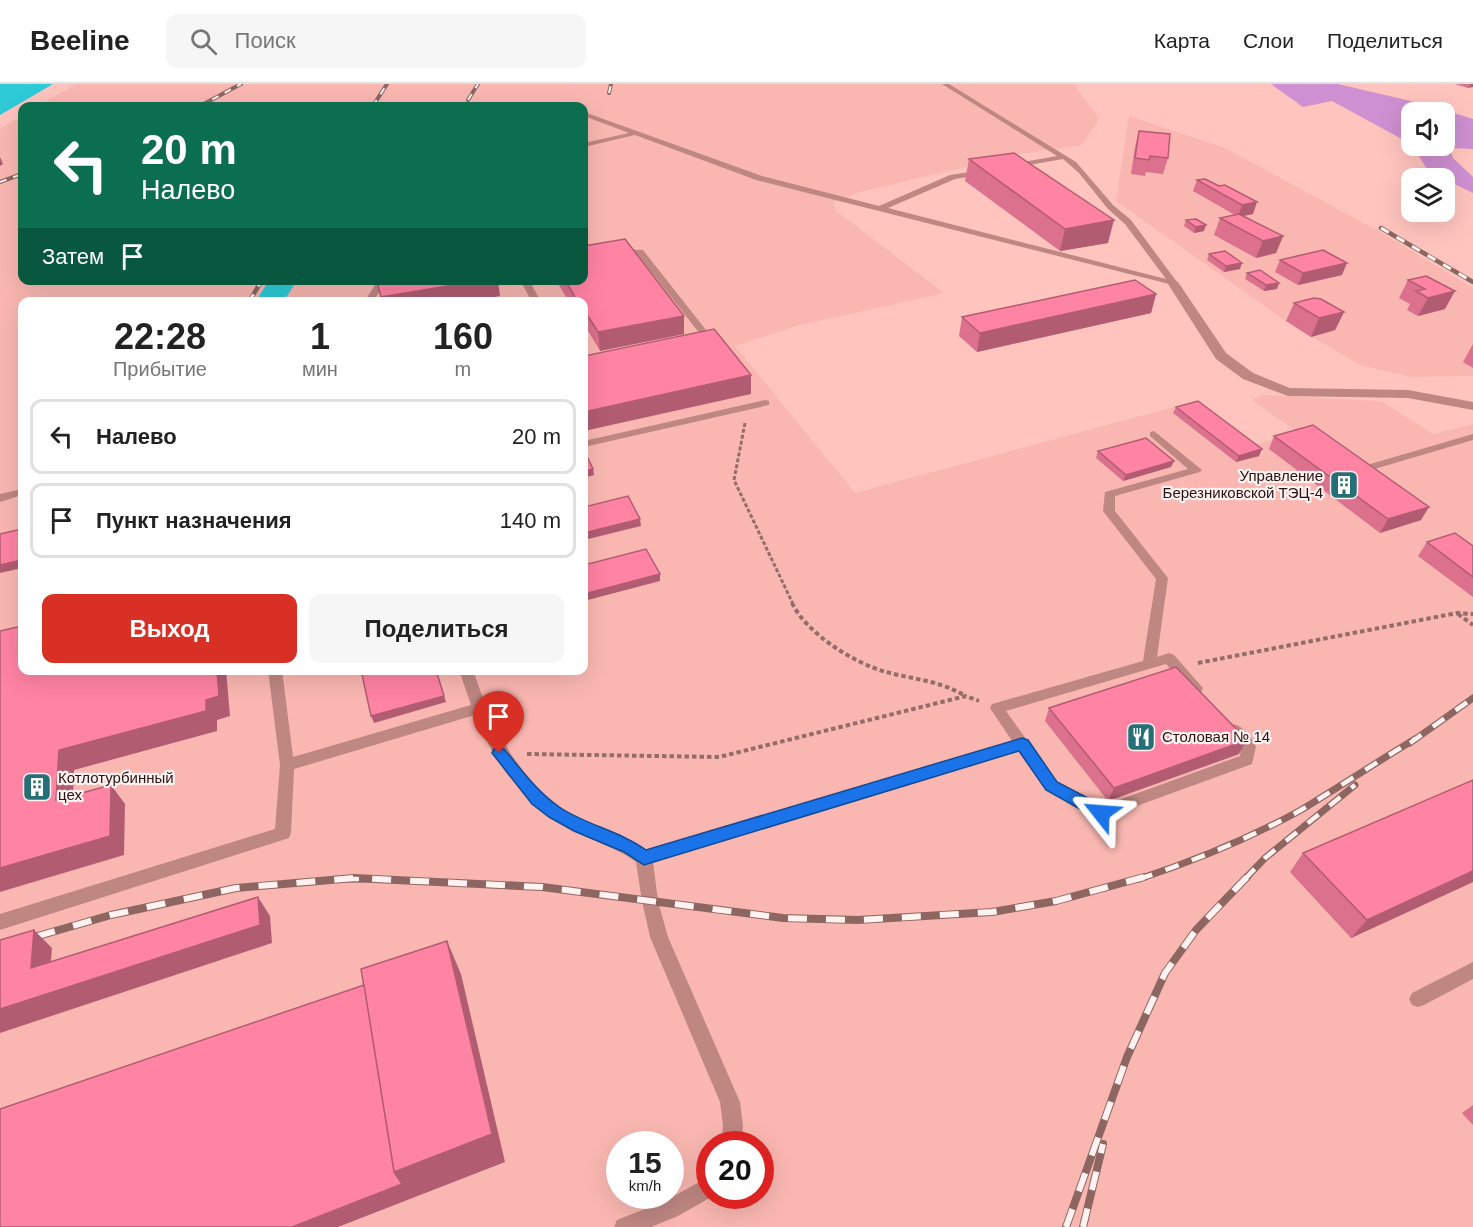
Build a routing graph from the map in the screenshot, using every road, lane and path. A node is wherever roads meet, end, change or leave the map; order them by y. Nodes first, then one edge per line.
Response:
1 (945, 84) edge
2 (588, 116) edge
3 (636, 134) junction
4 (588, 144) edge
5 (1064, 157) junction
6 (1009, 167) edge
7 (998, 169) edge
8 (880, 209) junction
9 (588, 254) edge
10 (1174, 284) junction
11 (389, 285) edge
12 (371, 297) edge
13 (698, 343) edge
14 (765, 403) dead end
15 (1473, 406) edge
16 (747, 407) junction
17 (1154, 434) dead end
18 (1473, 437) edge
19 (588, 443) edge
20 (1371, 467) edge
21 (18, 493) edge
22 (0, 498) edge
23 (1457, 613) junction
24 (1473, 615) edge
25 (1473, 625) edge
26 (1149, 664) junction
27 (1177, 667) junction
28 (276, 675) edge
29 (468, 675) edge
30 (966, 696) junction
31 (1209, 702) edge
32 (479, 708) junction
33 (997, 708) junction
34 (1225, 720) edge
35 (1022, 744) junction
36 (499, 753) junction
37 (287, 765) junction
38 (644, 858) junction
39 (0, 922) edge
40 (1473, 970) edge
41 (1418, 999) dead end
42 (732, 1131) edge
43 (696, 1194) edge
44 (624, 1227) edge

1 - 5 lane
2 - 3 lane
3 - 4 lane
3 - 8 lane
5 - 6 lane
5 - 10 lane
7 - 8 lane
8 - 10 lane
9 - 13 lane
10 - 15 street
11 - 12 lane
14 - 16 lane
16 - 19 lane
16 - 30 path
17 - 26 lane
18 - 20 lane
21 - 22 lane
23 - 24 path
23 - 25 path
23 - 27 path
26 - 27 lane
26 - 33 lane
27 - 31 lane
28 - 37 lane
29 - 32 lane
30 - 33 path
30 - 36 path
32 - 36 lane
32 - 37 lane
33 - 35 lane
34 - 35 lane
35 - 38 lane
36 - 38 lane
37 - 39 lane
38 - 42 lane
40 - 41 lane
43 - 44 lane

